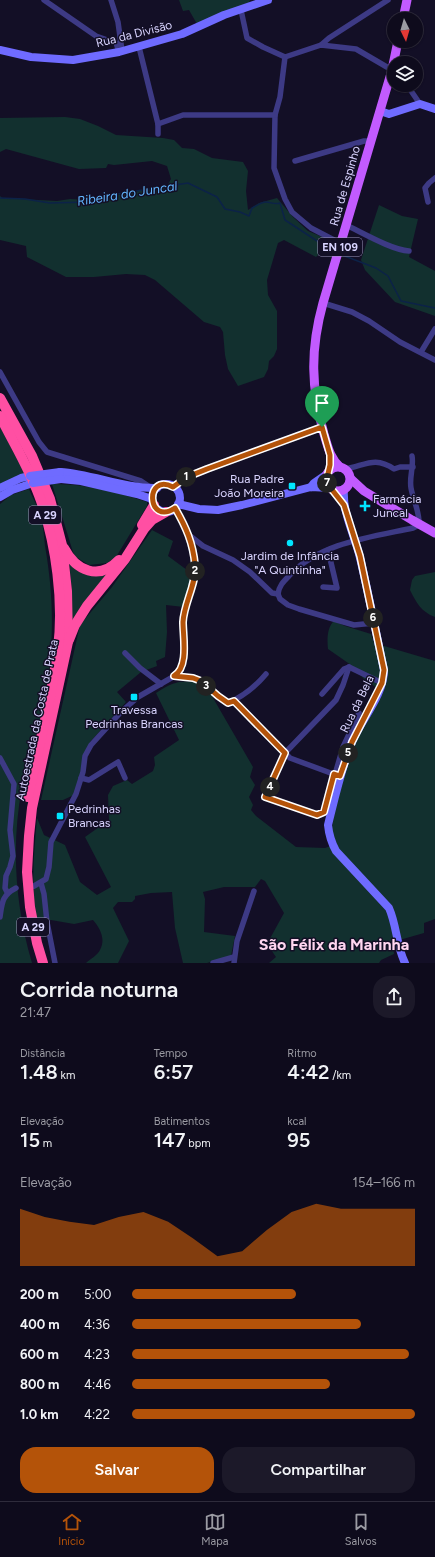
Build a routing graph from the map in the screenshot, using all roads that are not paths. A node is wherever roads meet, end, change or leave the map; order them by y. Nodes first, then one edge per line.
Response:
1 (44, 0) edge
2 (111, 0) edge
3 (268, 0) edge
4 (388, 0) edge
5 (407, 0) edge
6 (253, 3) edge
7 (241, 10) junction
8 (404, 12) edge
9 (321, 45) junction
10 (140, 47) junction
11 (0, 50) edge
12 (121, 52) junction
13 (285, 57) junction
14 (387, 69) edge
15 (387, 88) edge
16 (412, 92) edge
17 (420, 104) junction
18 (435, 109) edge
19 (380, 111) junction
20 (275, 115) junction
21 (158, 124) junction
22 (158, 134) dead end
23 (371, 141) junction
24 (295, 161) dead end
25 (435, 178) edge
26 (428, 202) dead end
27 (346, 225) junction
28 (341, 243) junction
29 (409, 250) dead end
30 (323, 303) junction
31 (435, 329) edge
32 (421, 352) junction
33 (435, 360) edge
34 (0, 372) edge
35 (0, 398) edge
36 (0, 417) edge
37 (322, 427) junction
38 (330, 455) junction
39 (412, 456) dead end
40 (413, 467) junction
41 (328, 473) junction
42 (61, 475) junction
43 (346, 478) junction
44 (10, 486) junction
45 (173, 487) junction
46 (311, 487) junction
47 (0, 488) edge
48 (155, 488) junction
49 (332, 489) junction
50 (0, 497) edge
51 (153, 502) junction
52 (344, 505) junction
53 (173, 508) junction
54 (419, 524) junction
55 (435, 533) edge
56 (189, 535) junction
57 (354, 540) junction
58 (62, 545) junction
59 (204, 546) junction
60 (328, 550) junction
61 (194, 551) junction
62 (323, 587) dead end
63 (278, 594) junction
64 (374, 623) junction
65 (68, 642) junction
66 (126, 653) dead end
67 (349, 668) junction
68 (266, 674) dead end
69 (174, 676) junction
70 (382, 683) junction
71 (161, 684) junction
72 (322, 694) dead end
73 (234, 701) junction
74 (359, 713) dead end
75 (285, 753) junction
76 (0, 758) edge
77 (337, 775) junction
78 (81, 778) junction
79 (125, 778) dead end
80 (41, 883) junction
81 (34, 886) dead end
82 (16, 888) dead end
83 (254, 891) dead end
84 (7, 892) junction
85 (0, 917) edge
86 (234, 960) edge
87 (36, 963) edge
88 (42, 963) edge
89 (55, 963) edge
90 (213, 963) edge
91 (405, 963) edge

1 - 12 street
2 - 12 street
3 - 6 street, Rua da Divisão
4 - 9 street
5 - 8 main road
6 - 7 street, Rua da Divisão
7 - 10 street, Rua da Divisão
7 - 13 street
9 - 13 street
9 - 14 street
10 - 12 street, Rua da Divisão
10 - 21 street
11 - 12 street, Rua da Divisão
13 - 20 street
15 - 19 main road, Rua de Espinho / EN 109
16 - 17 street
17 - 18 street
17 - 19 street
19 - 23 main road, Rua de Espinho / EN 109
20 - 21 street
20 - 28 street
21 - 22 street
23 - 24 street
23 - 27 main road, Rua de Espinho / EN 109
25 - 26 street
27 - 28 main road, Rua de Espinho / EN 109
27 - 29 street
28 - 30 main road, Rua de Espinho / EN 109
30 - 32 street
30 - 37 main road, Rua de Espinho / EN 109
31 - 32 street
32 - 33 street
34 - 48 street
35 - 58 highway, Autoestrada da Costa de Prata / A 29
36 - 87 highway, Autoestrada da Costa de Prata / A 29
37 - 38 main road, Rua de Espinho / EN 109
37 - 45 street
38 - 41 main road, Rua de Espinho / EN 109
38 - 43 main road, Rua de Espinho / EN 109
39 - 40 street
40 - 43 street
40 - 54 street
41 - 43 main road
41 - 46 street
41 - 49 main road, EN 109
42 - 44 street, bridge
42 - 48 street
42 - 51 street
43 - 49 main road
43 - 52 street, Rua da Bela
43 - 54 main road
44 - 47 street
44 - 50 street
45 - 48 street
45 - 53 street
46 - 49 street
46 - 53 street
48 - 51 street
49 - 52 street, Rua da Bela
51 - 53 street
51 - 58 highway
52 - 57 street, Rua da Bela
53 - 56 street
53 - 65 highway
54 - 55 main road
54 - 57 street
56 - 59 street
56 - 61 street
57 - 60 street
57 - 64 street, Rua da Bela
58 - 65 highway, Autoestrada da Costa de Prata / A 29
59 - 61 street
59 - 63 street
60 - 62 street
60 - 63 street
61 - 69 street
63 - 64 street
64 - 70 street, Rua da Bela
65 - 88 highway, Autoestrada da Costa de Prata / A 29
66 - 71 street
67 - 70 street
67 - 72 street
67 - 75 street
68 - 73 street
69 - 71 street
69 - 73 street
70 - 77 street, Rua da Bela
71 - 78 street
73 - 75 street
74 - 77 street, Rua da Bela
75 - 77 street
75 - 77 street, Rua da Bela
76 - 84 street
77 - 91 street, Rua da Bela
78 - 79 street
78 - 80 street
80 - 81 street
80 - 89 street
82 - 84 street
83 - 86 street
84 - 85 street
86 - 90 street

